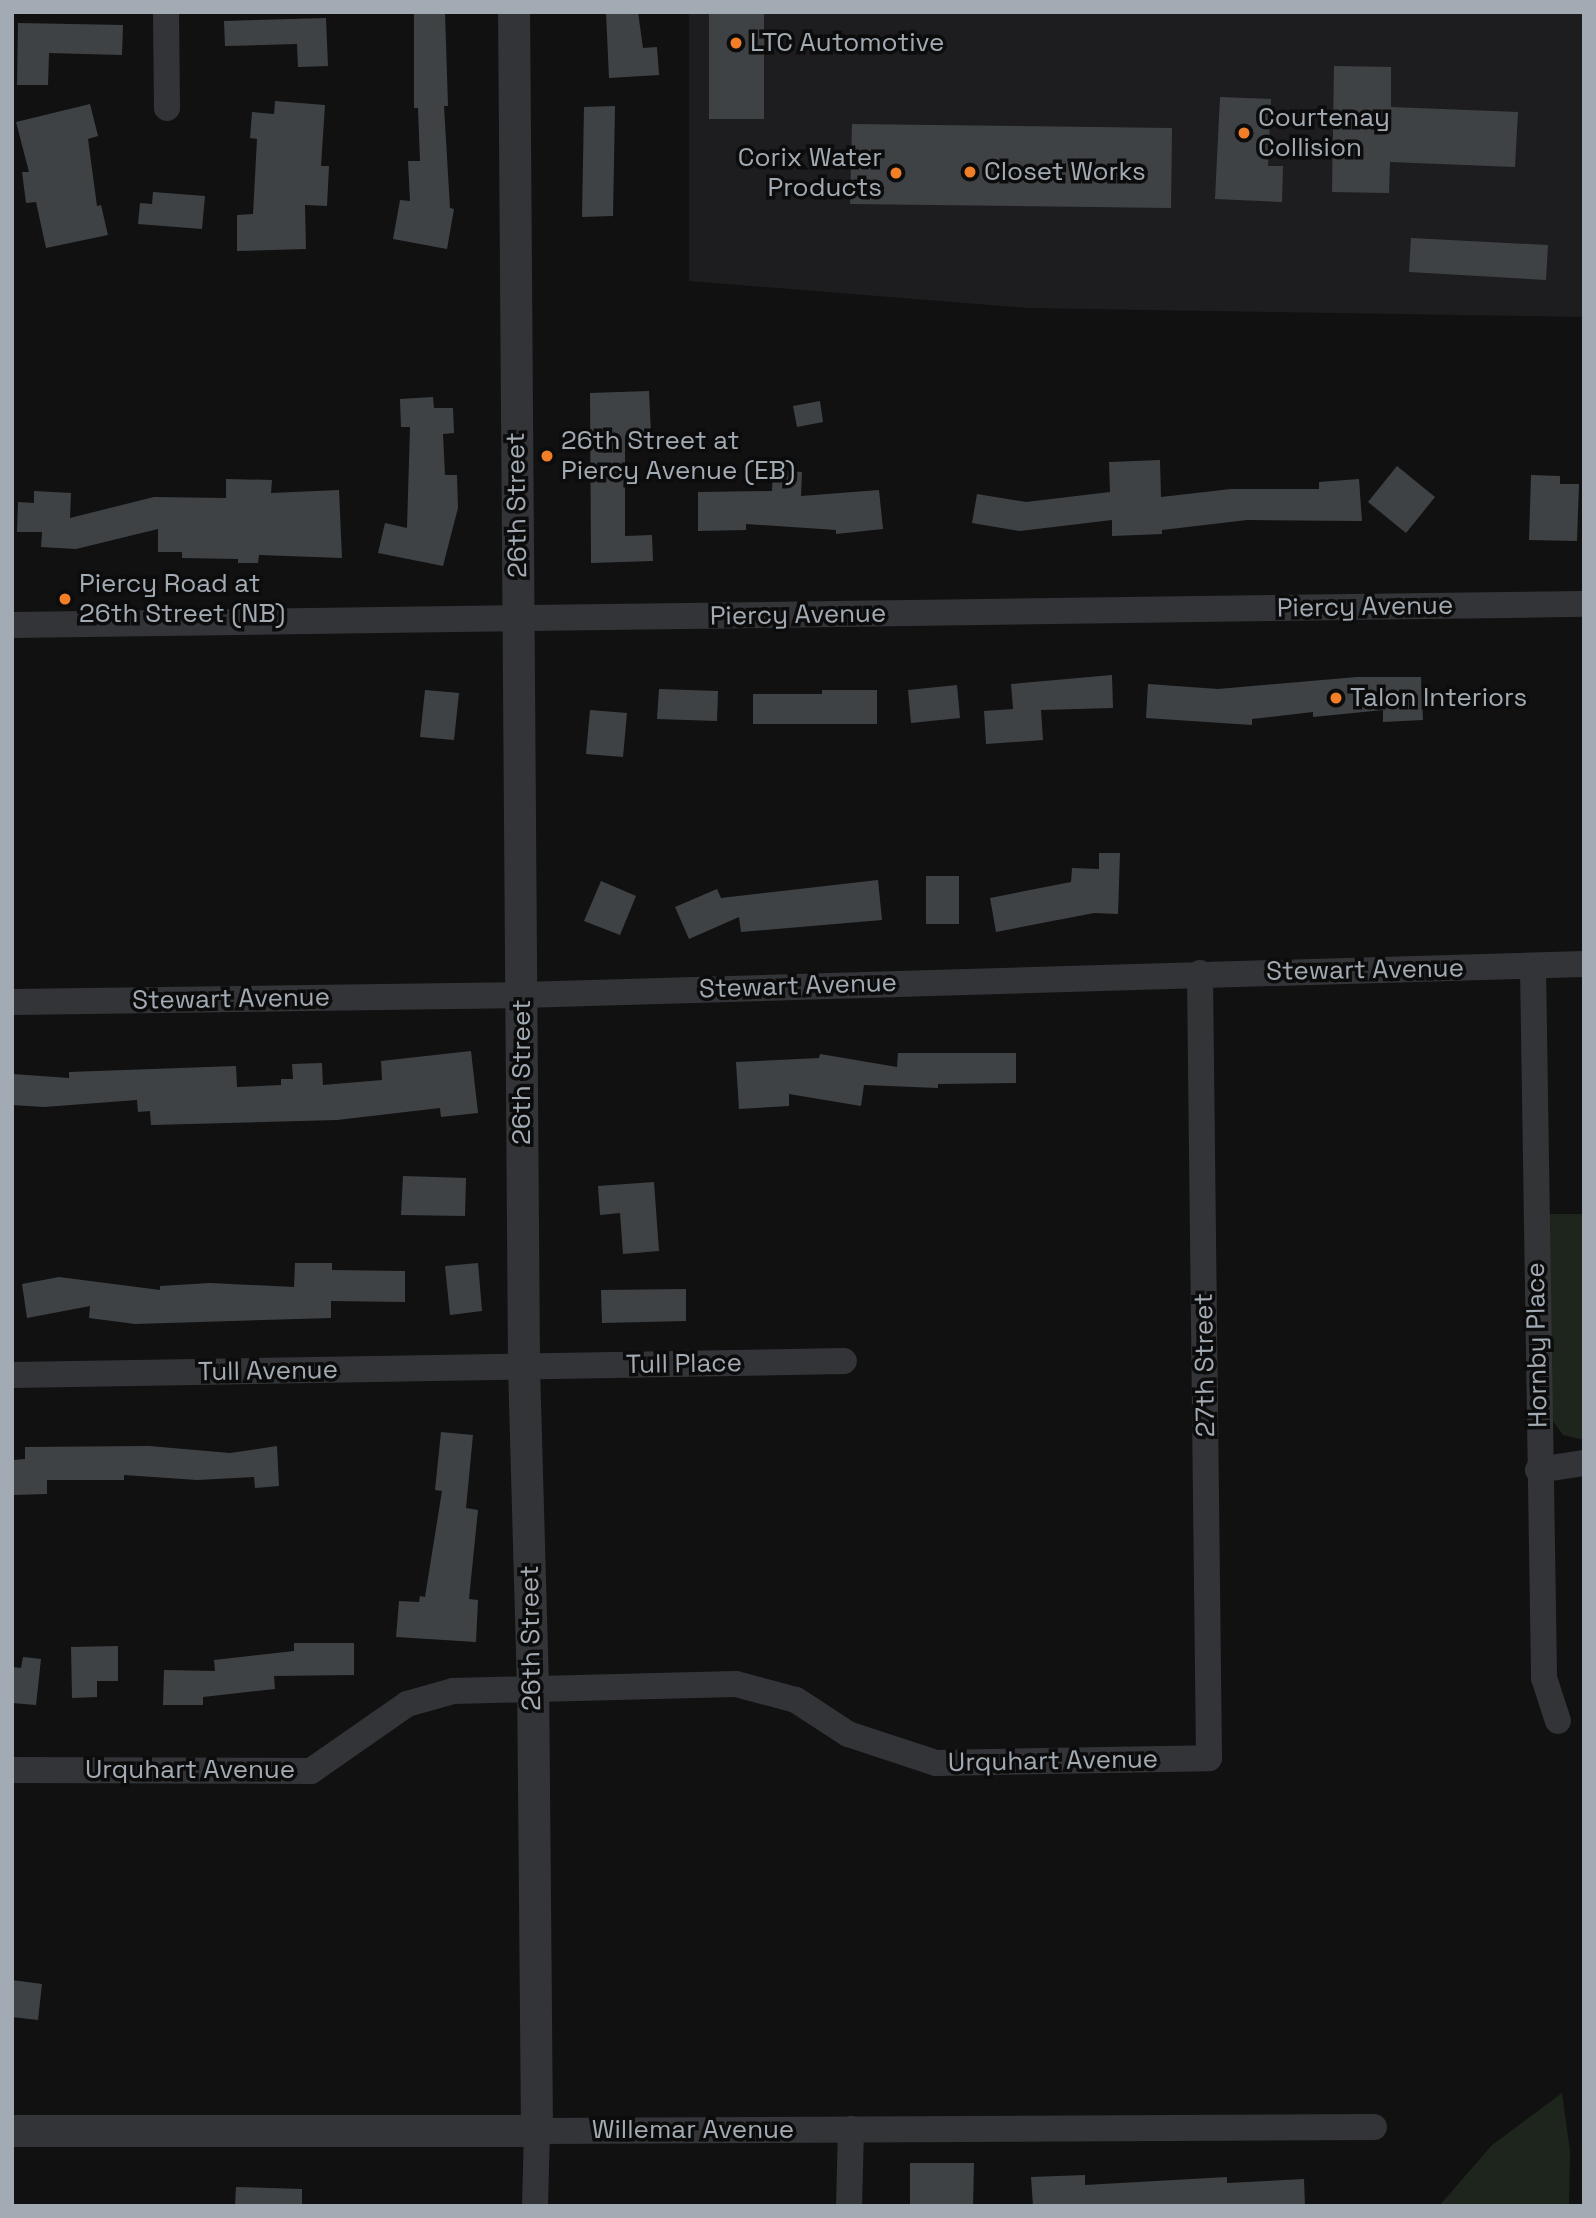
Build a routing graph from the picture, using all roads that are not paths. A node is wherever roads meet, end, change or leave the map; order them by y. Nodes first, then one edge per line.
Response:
1 (166, 12) edge
2 (514, 12) edge
3 (167, 108) dead end
4 (1584, 604) edge
5 (518, 619) junction
6 (12, 625) edge
7 (1584, 964) edge
8 (1533, 967) junction
9 (1200, 973) junction
10 (521, 995) junction
11 (12, 1002) edge
12 (844, 1361) dead end
13 (524, 1366) junction
14 (12, 1375) edge
15 (1584, 1463) edge
16 (1538, 1470) junction
17 (533, 1688) junction
18 (1558, 1721) dead end
19 (1209, 1758) joint
20 (12, 1770) edge
21 (1374, 2127) dead end
22 (851, 2129) junction
23 (12, 2130) edge
24 (537, 2131) junction
25 (535, 2206) edge
26 (849, 2206) edge

1 - 3 street
2 - 5 street, 26th Street
4 - 5 street, Piercy Avenue
5 - 6 street, Piercy Avenue
5 - 10 street, 26th Street
7 - 8 street, Stewart Avenue
8 - 9 street, Stewart Avenue
8 - 16 street, Hornby Place
9 - 10 street, Stewart Avenue
9 - 19 street, 27th Street
10 - 11 street, Stewart Avenue
10 - 13 street, 26th Street
12 - 13 street, Tull Place
13 - 14 street, Tull Avenue
13 - 17 street, 26th Street
15 - 16 street
16 - 18 street, Hornby Place
17 - 19 street, Urquhart Avenue
17 - 20 street, Urquhart Avenue
17 - 24 street, 26th Street
21 - 22 street, Willemar Avenue
22 - 24 street, Willemar Avenue
22 - 26 street
23 - 24 street, Willemar Avenue
24 - 25 street

